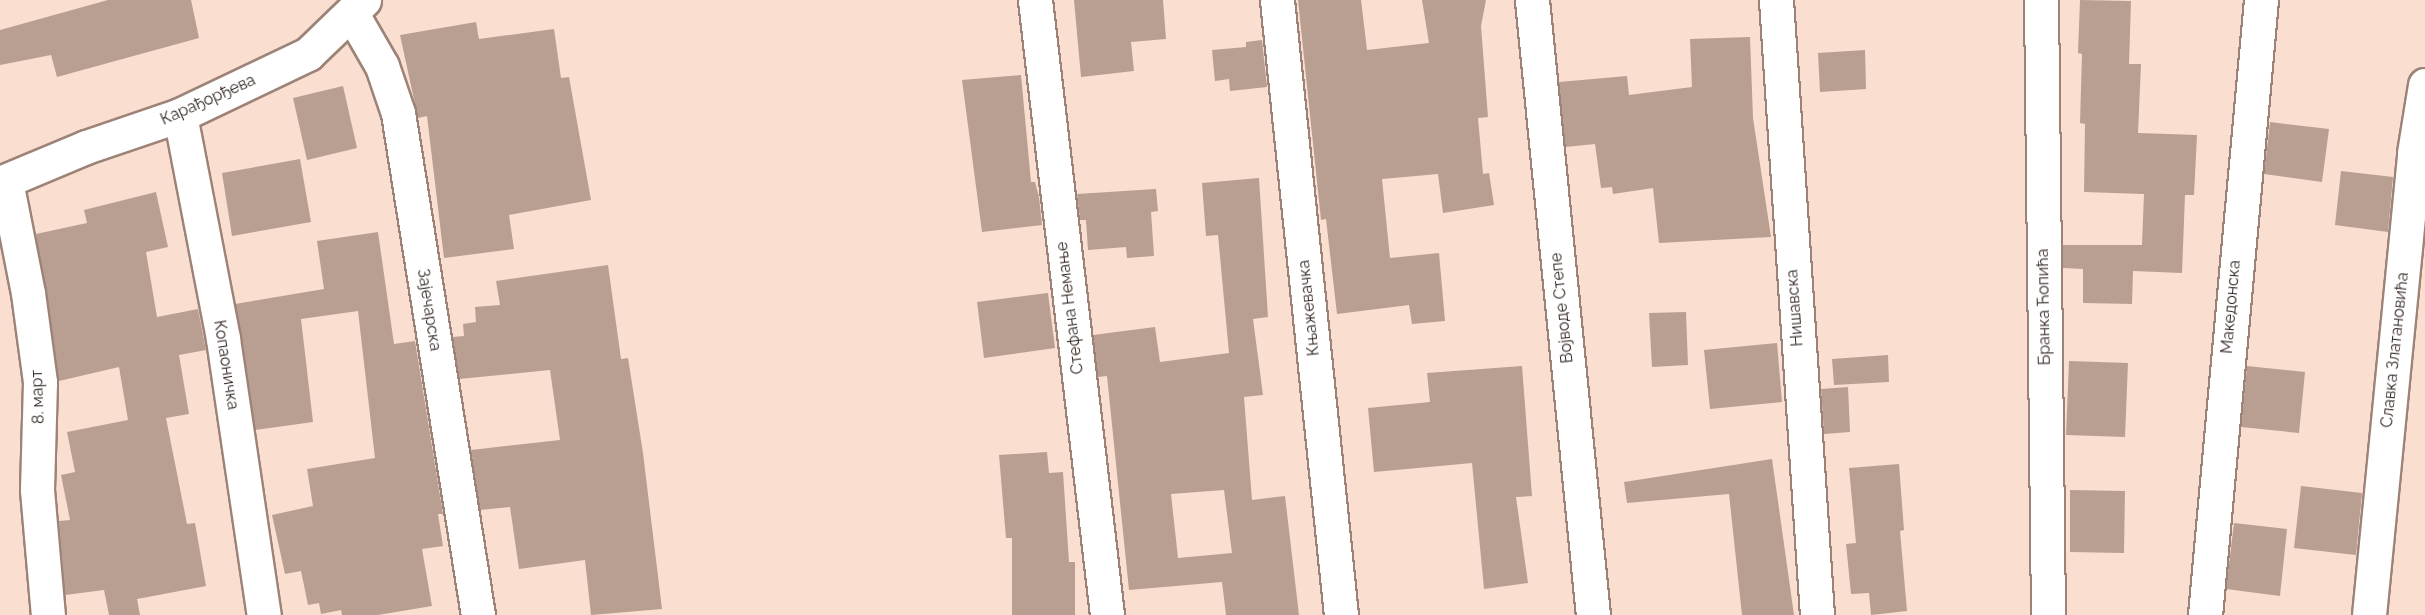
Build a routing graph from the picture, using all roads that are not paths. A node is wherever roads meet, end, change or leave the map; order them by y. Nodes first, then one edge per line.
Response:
1 (1035, 0) edge
2 (1277, 0) edge
3 (1533, 0) edge
4 (1776, 0) edge
5 (2041, 0) edge
6 (2261, 0) edge
7 (358, 7) edge
8 (2425, 85) edge
9 (180, 115) junction
10 (3, 182) edge
11 (48, 615) edge
12 (264, 615) edge
13 (478, 615) edge
14 (1107, 615) edge
15 (1341, 615) edge
16 (1593, 615) edge
17 (1817, 615) edge
18 (2048, 615) edge
19 (2205, 615) edge
20 (2369, 615) edge

1 - 14 street, Стефана Немање
2 - 15 street, Књажевачка
3 - 16 street, Војводе Степе
4 - 17 street, Нишавска
5 - 18 street, Бранка Ћопића
6 - 19 street, Македонска
7 - 9 street, Карађорђева
7 - 13 street, Зајечарска
8 - 20 street, Славка Златановића
9 - 10 street, Карађорђева
9 - 12 street, Копаоничка
10 - 11 street, 8. март

